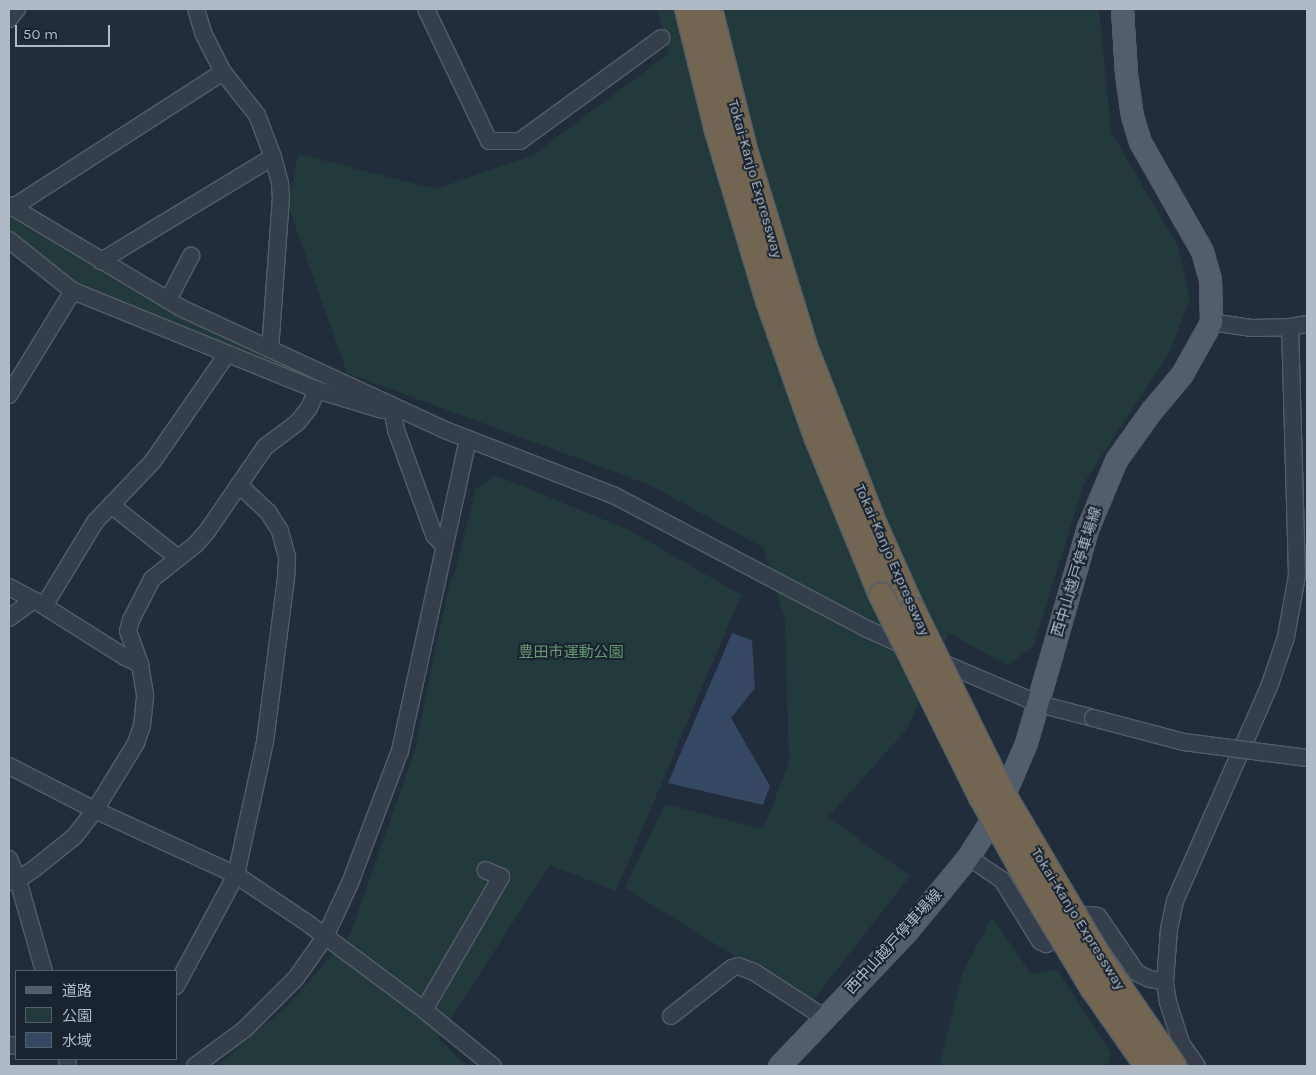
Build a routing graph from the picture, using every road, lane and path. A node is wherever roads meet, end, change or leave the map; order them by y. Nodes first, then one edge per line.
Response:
1 (17, 9) edge
2 (196, 9) edge
3 (426, 9) edge
4 (688, 9) edge
5 (710, 9) edge
6 (1122, 9) edge
7 (9, 19) edge
8 (661, 38) dead end
9 (223, 72) junction
10 (273, 157) junction
11 (10, 206) edge
12 (9, 240) edge
13 (191, 256) dead end
14 (101, 260) junction
15 (73, 291) junction
16 (168, 300) junction
17 (1211, 322) junction
18 (1307, 324) edge
19 (1290, 327) junction
20 (270, 349) junction
21 (227, 354) junction
22 (14, 377) edge
23 (317, 390) junction
24 (9, 394) edge
25 (393, 414) junction
26 (445, 430) junction
27 (468, 439) junction
28 (239, 485) junction
29 (111, 505) junction
30 (444, 545) junction
31 (178, 558) junction
32 (9, 587) edge
33 (38, 603) junction
34 (9, 618) edge
35 (140, 664) junction
36 (1039, 704) junction
37 (1307, 758) edge
38 (9, 766) edge
39 (95, 810) junction
40 (968, 857) junction
41 (9, 859) edge
42 (485, 870) dead end
43 (236, 875) junction
44 (14, 881) edge
45 (325, 937) junction
46 (44, 970) edge
47 (178, 982) edge
48 (1165, 982) junction
49 (424, 1010) junction
50 (671, 1016) dead end
51 (825, 1018) junction
52 (1181, 1043) junction
53 (195, 1066) edge
54 (493, 1066) edge
55 (779, 1066) edge
56 (1147, 1066) edge
57 (1156, 1066) edge
58 (1174, 1066) edge
59 (1197, 1066) edge

1 - 7 street
2 - 9 street
3 - 8 street
4 - 56 highway, Tokai-Kanjo Expressway, bridge
5 - 58 highway, Tokai-Kanjo Expressway, bridge
6 - 17 main road
9 - 10 street
9 - 11 street
10 - 14 street
10 - 20 street
11 - 14 street
12 - 15 street
13 - 16 street
14 - 16 street
15 - 21 street
15 - 22 street
16 - 20 street
17 - 19 street
17 - 36 main road, 西中山越戸停車場線
18 - 19 street
19 - 48 street
20 - 26 street
21 - 23 street
21 - 29 street
22 - 24 street
23 - 25 street
23 - 28 street
25 - 26 street
25 - 30 street
26 - 27 street
27 - 30 street
27 - 36 street
28 - 31 street
28 - 43 street
29 - 31 street
29 - 33 street
30 - 45 street
31 - 35 street
32 - 33 street
33 - 34 street
33 - 35 street
35 - 39 street
36 - 37 street, bridge
36 - 40 main road, 西中山越戸停車場線
38 - 39 street
39 - 43 street
39 - 44 street
40 - 48 street
40 - 51 main road, 西中山越戸停車場線
41 - 44 street
42 - 49 street
43 - 45 street
43 - 47 street
44 - 46 street
45 - 49 street
45 - 53 street
48 - 52 street
49 - 54 street
50 - 51 street
51 - 55 main road, 西中山越戸停車場線
52 - 57 street
52 - 59 street

